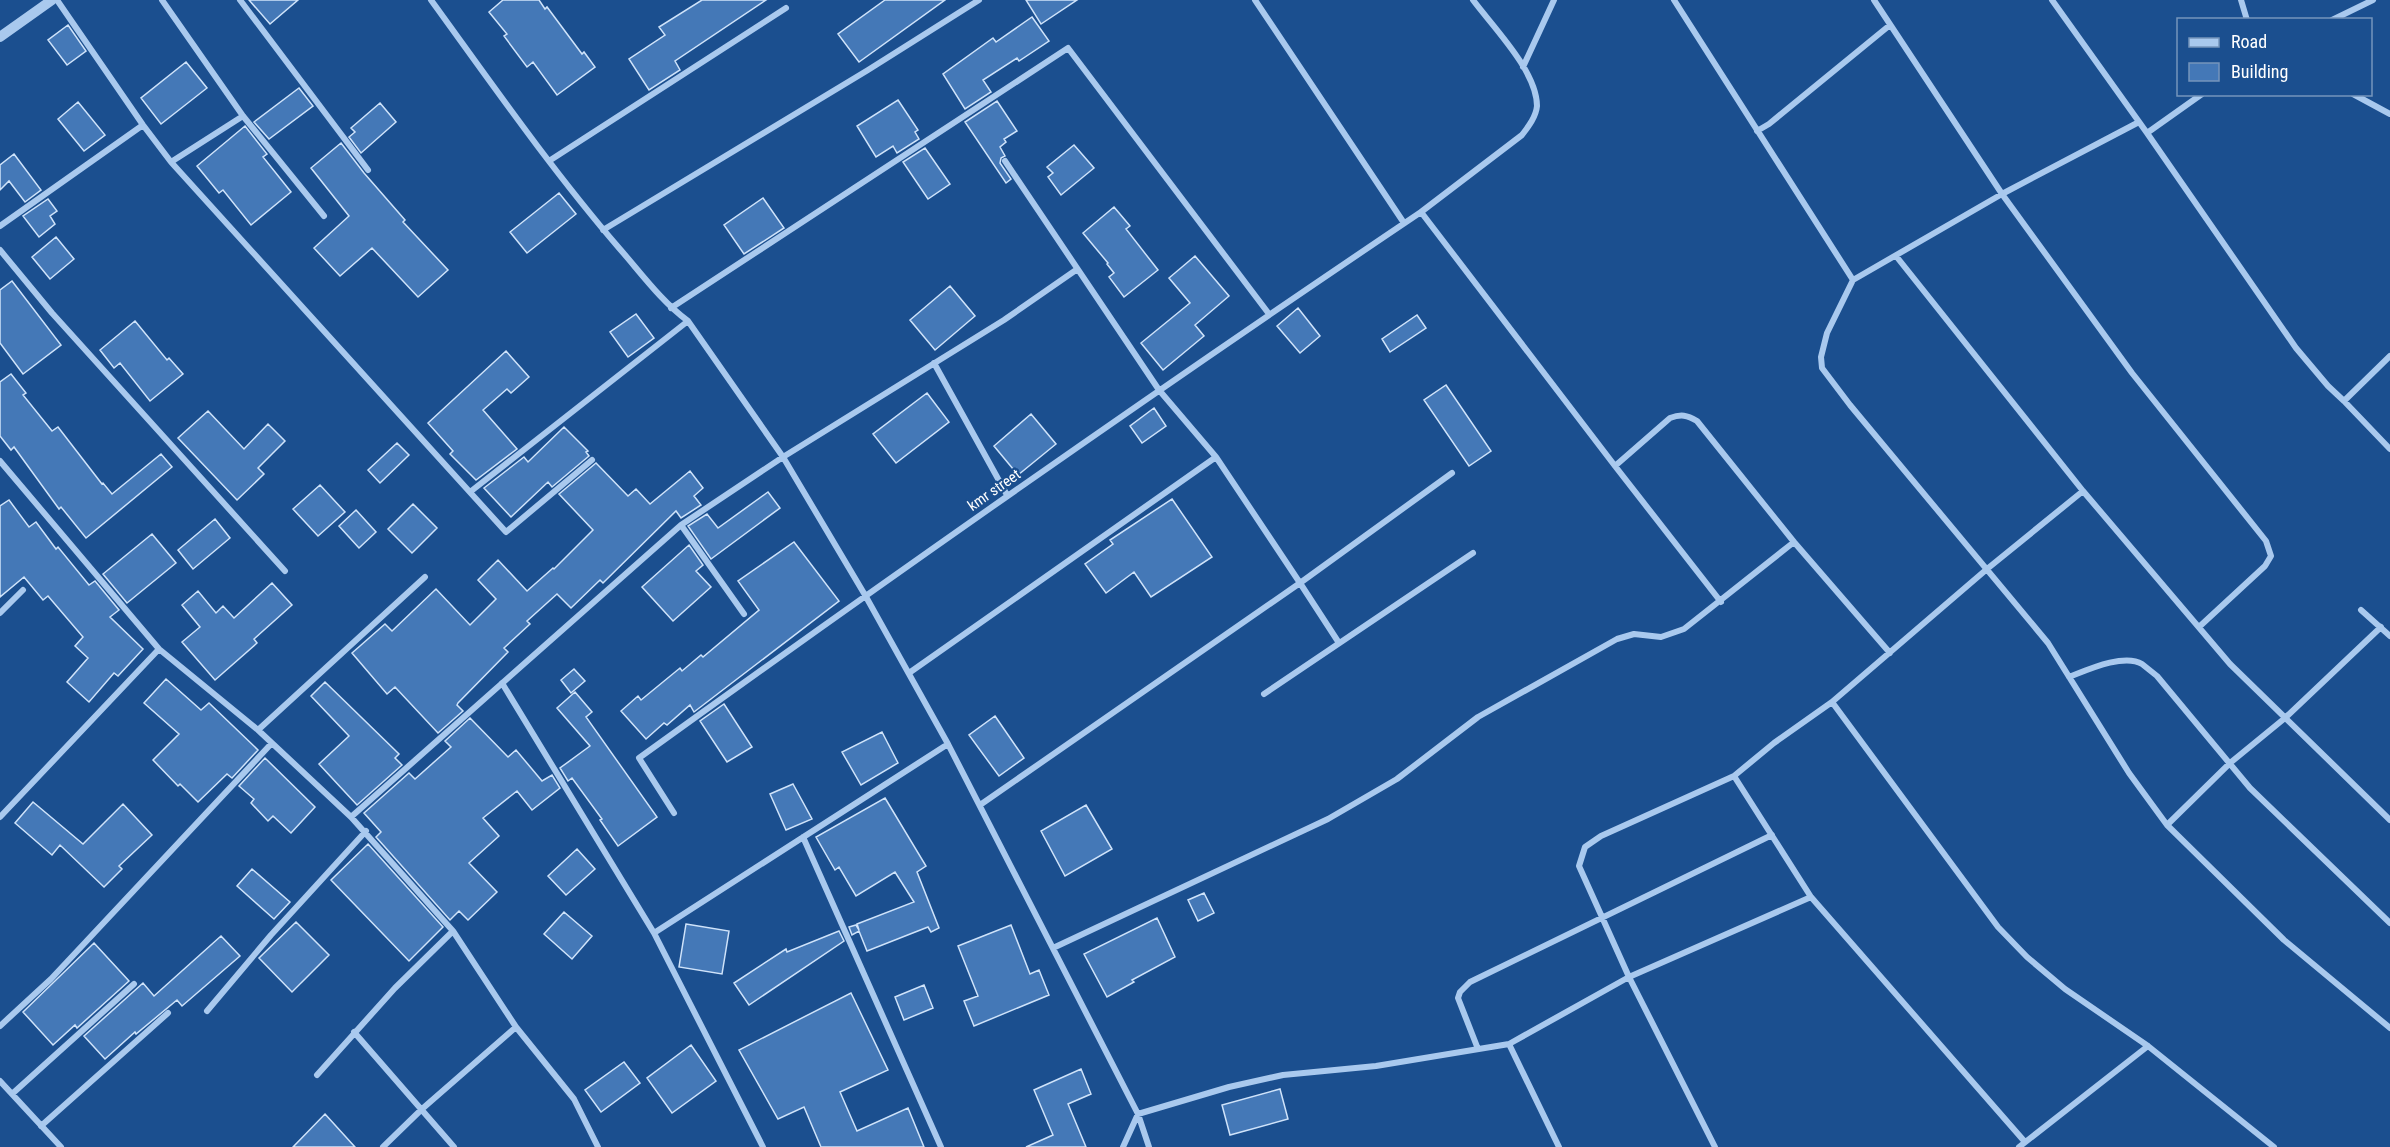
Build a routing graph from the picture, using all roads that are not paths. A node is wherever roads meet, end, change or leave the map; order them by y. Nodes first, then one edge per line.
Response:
1 (52, 0) edge
2 (57, 0) edge
3 (162, 0) edge
4 (240, 0) edge
5 (431, 0) edge
6 (979, 0) edge
7 (1255, 0) edge
8 (1473, 0) edge
9 (1554, 0) edge
10 (1674, 0) edge
11 (1874, 0) edge
12 (2052, 0) edge
13 (2241, 0) edge
14 (2373, 0) edge
15 (786, 8) dead end
16 (2246, 18) edge
17 (2336, 18) edge
18 (1890, 25) junction
19 (0, 38) edge
20 (1523, 67) junction
21 (2199, 96) edge
22 (2357, 96) edge
23 (2390, 114) edge
24 (243, 116) junction
25 (2139, 122) junction
26 (143, 125) junction
27 (1757, 131) junction
28 (2147, 133) junction
29 (549, 161) junction
30 (1005, 161) dead end
31 (171, 162) junction
32 (368, 170) dead end
33 (2002, 194) junction
34 (1421, 212) junction
35 (324, 216) dead end
36 (1404, 223) junction
37 (0, 226) edge
38 (603, 230) junction
39 (0, 250) edge
40 (1896, 256) junction
41 (1076, 270) junction
42 (1853, 279) junction
43 (671, 308) junction
44 (1269, 314) junction
45 (688, 321) junction
46 (2390, 356) edge
47 (934, 363) junction
48 (1159, 390) junction
49 (2344, 400) junction
50 (2390, 449) edge
51 (1216, 456) junction
52 (783, 457) junction
53 (0, 460) edge
54 (592, 460) dead end
55 (1615, 466) junction
56 (1452, 473) dead end
57 (2083, 491) junction
58 (470, 492) junction
59 (1007, 495) junction
60 (681, 525) junction
61 (1794, 542) junction
62 (1473, 553) dead end
63 (1987, 569) junction
64 (285, 571) dead end
65 (425, 577) dead end
66 (1300, 583) junction
67 (23, 590) dead end
68 (865, 595) junction
69 (1721, 602) junction
70 (2361, 610) dead end
71 (0, 613) edge
72 (744, 614) dead end
73 (2199, 627) junction
74 (2381, 627) junction
75 (2390, 636) edge
76 (1339, 643) junction
77 (159, 649) junction
78 (1890, 652) junction
79 (909, 673) junction
80 (2069, 677) junction
81 (502, 683) junction
82 (1264, 694) dead end
83 (1832, 702) junction
84 (2285, 718) junction
85 (258, 730) junction
86 (271, 744) junction
87 (948, 744) junction
88 (2230, 763) junction
89 (1734, 776) junction
90 (980, 805) junction
91 (674, 813) dead end
92 (351, 817) junction
93 (0, 818) edge
94 (2390, 820) edge
95 (2167, 825) junction
96 (366, 831) junction
97 (1772, 835) junction
98 (803, 837) junction
99 (1811, 897) junction
100 (1603, 919) junction
101 (2390, 923) edge
102 (453, 931) junction
103 (654, 933) junction
104 (1053, 948) junction
105 (1629, 978) junction
106 (134, 984) dead end
107 (207, 1011) dead end
108 (168, 1013) dead end
109 (0, 1026) edge
110 (516, 1027) junction
111 (2390, 1028) edge
112 (354, 1032) junction
113 (1509, 1044) junction
114 (2148, 1046) junction
115 (1478, 1049) junction
116 (317, 1075) dead end
117 (0, 1081) edge
118 (12, 1094) junction
119 (422, 1109) junction
120 (1138, 1114) junction
121 (41, 1125) junction
122 (2025, 1142) junction
123 (61, 1147) edge
124 (383, 1147) edge
125 (454, 1147) edge
126 (598, 1147) edge
127 (763, 1147) edge
128 (941, 1147) edge
129 (1123, 1147) edge
130 (1149, 1147) edge
131 (1559, 1147) edge
132 (1715, 1147) edge
133 (2019, 1147) edge
134 (2274, 1147) edge

1 - 19 street
2 - 26 street
3 - 24 street
4 - 32 street
5 - 29 street
6 - 38 street
7 - 36 street
8 - 20 street, kmr street
9 - 20 street
10 - 27 street
11 - 18 street
12 - 25 street
13 - 16 street
14 - 17 street
15 - 29 street
18 - 27 street
18 - 33 street
20 - 34 street, kmr street
21 - 28 street
22 - 23 street
24 - 31 street
24 - 35 street
25 - 28 street
25 - 33 street
26 - 31 street
26 - 37 street
27 - 42 street
28 - 49 street
29 - 38 street
30 - 41 street
31 - 58 street
33 - 40 street
33 - 73 street
34 - 36 street, kmr street
34 - 55 street
36 - 44 street, kmr street
38 - 43 street
39 - 64 street
40 - 42 street
40 - 57 street
41 - 47 street
41 - 48 street
42 - 63 street
43 - 44 street
43 - 45 street
44 - 48 street, kmr street
45 - 52 street
45 - 58 street
46 - 49 street
47 - 52 street
47 - 59 street
48 - 51 street
48 - 59 street, kmr street
49 - 50 street
51 - 66 street
51 - 79 street
52 - 60 street
52 - 68 street
53 - 77 street
54 - 58 street
55 - 61 street
55 - 69 street
56 - 66 street
57 - 63 street
57 - 73 street
59 - 68 street, kmr street
60 - 72 street
60 - 81 street
61 - 69 street
61 - 78 street
62 - 76 street
63 - 78 street
63 - 80 street
65 - 85 street
66 - 76 street
66 - 90 street
67 - 71 street
68 - 79 street
68 - 91 street, kmr street
69 - 104 street
70 - 74 street
73 - 84 street
74 - 75 street
74 - 84 street
76 - 82 street
77 - 85 street
77 - 93 street
78 - 83 street
79 - 87 street
80 - 88 street
80 - 95 street
81 - 92 street
81 - 103 street
83 - 89 street
83 - 114 street
84 - 88 street
84 - 94 street
85 - 86 street
86 - 92 street
86 - 109 street
87 - 90 street
87 - 98 street
88 - 95 street
88 - 101 street
89 - 97 street
89 - 100 street
90 - 104 street
92 - 96 street
95 - 111 street
96 - 102 street
96 - 107 street
97 - 99 street
97 - 100 street
98 - 103 street
98 - 128 street
99 - 105 street
99 - 122 street
100 - 105 street
100 - 115 street
102 - 110 street
102 - 112 street
103 - 127 street
104 - 120 street
105 - 113 street
105 - 132 street
106 - 118 street
108 - 121 street
110 - 119 street
110 - 126 street
112 - 116 street
112 - 119 street
113 - 115 street
113 - 131 street
114 - 122 street
114 - 134 street
115 - 120 street
117 - 118 street
118 - 121 street
119 - 124 street
119 - 125 street
120 - 129 street
120 - 130 street
121 - 123 street
122 - 133 street

